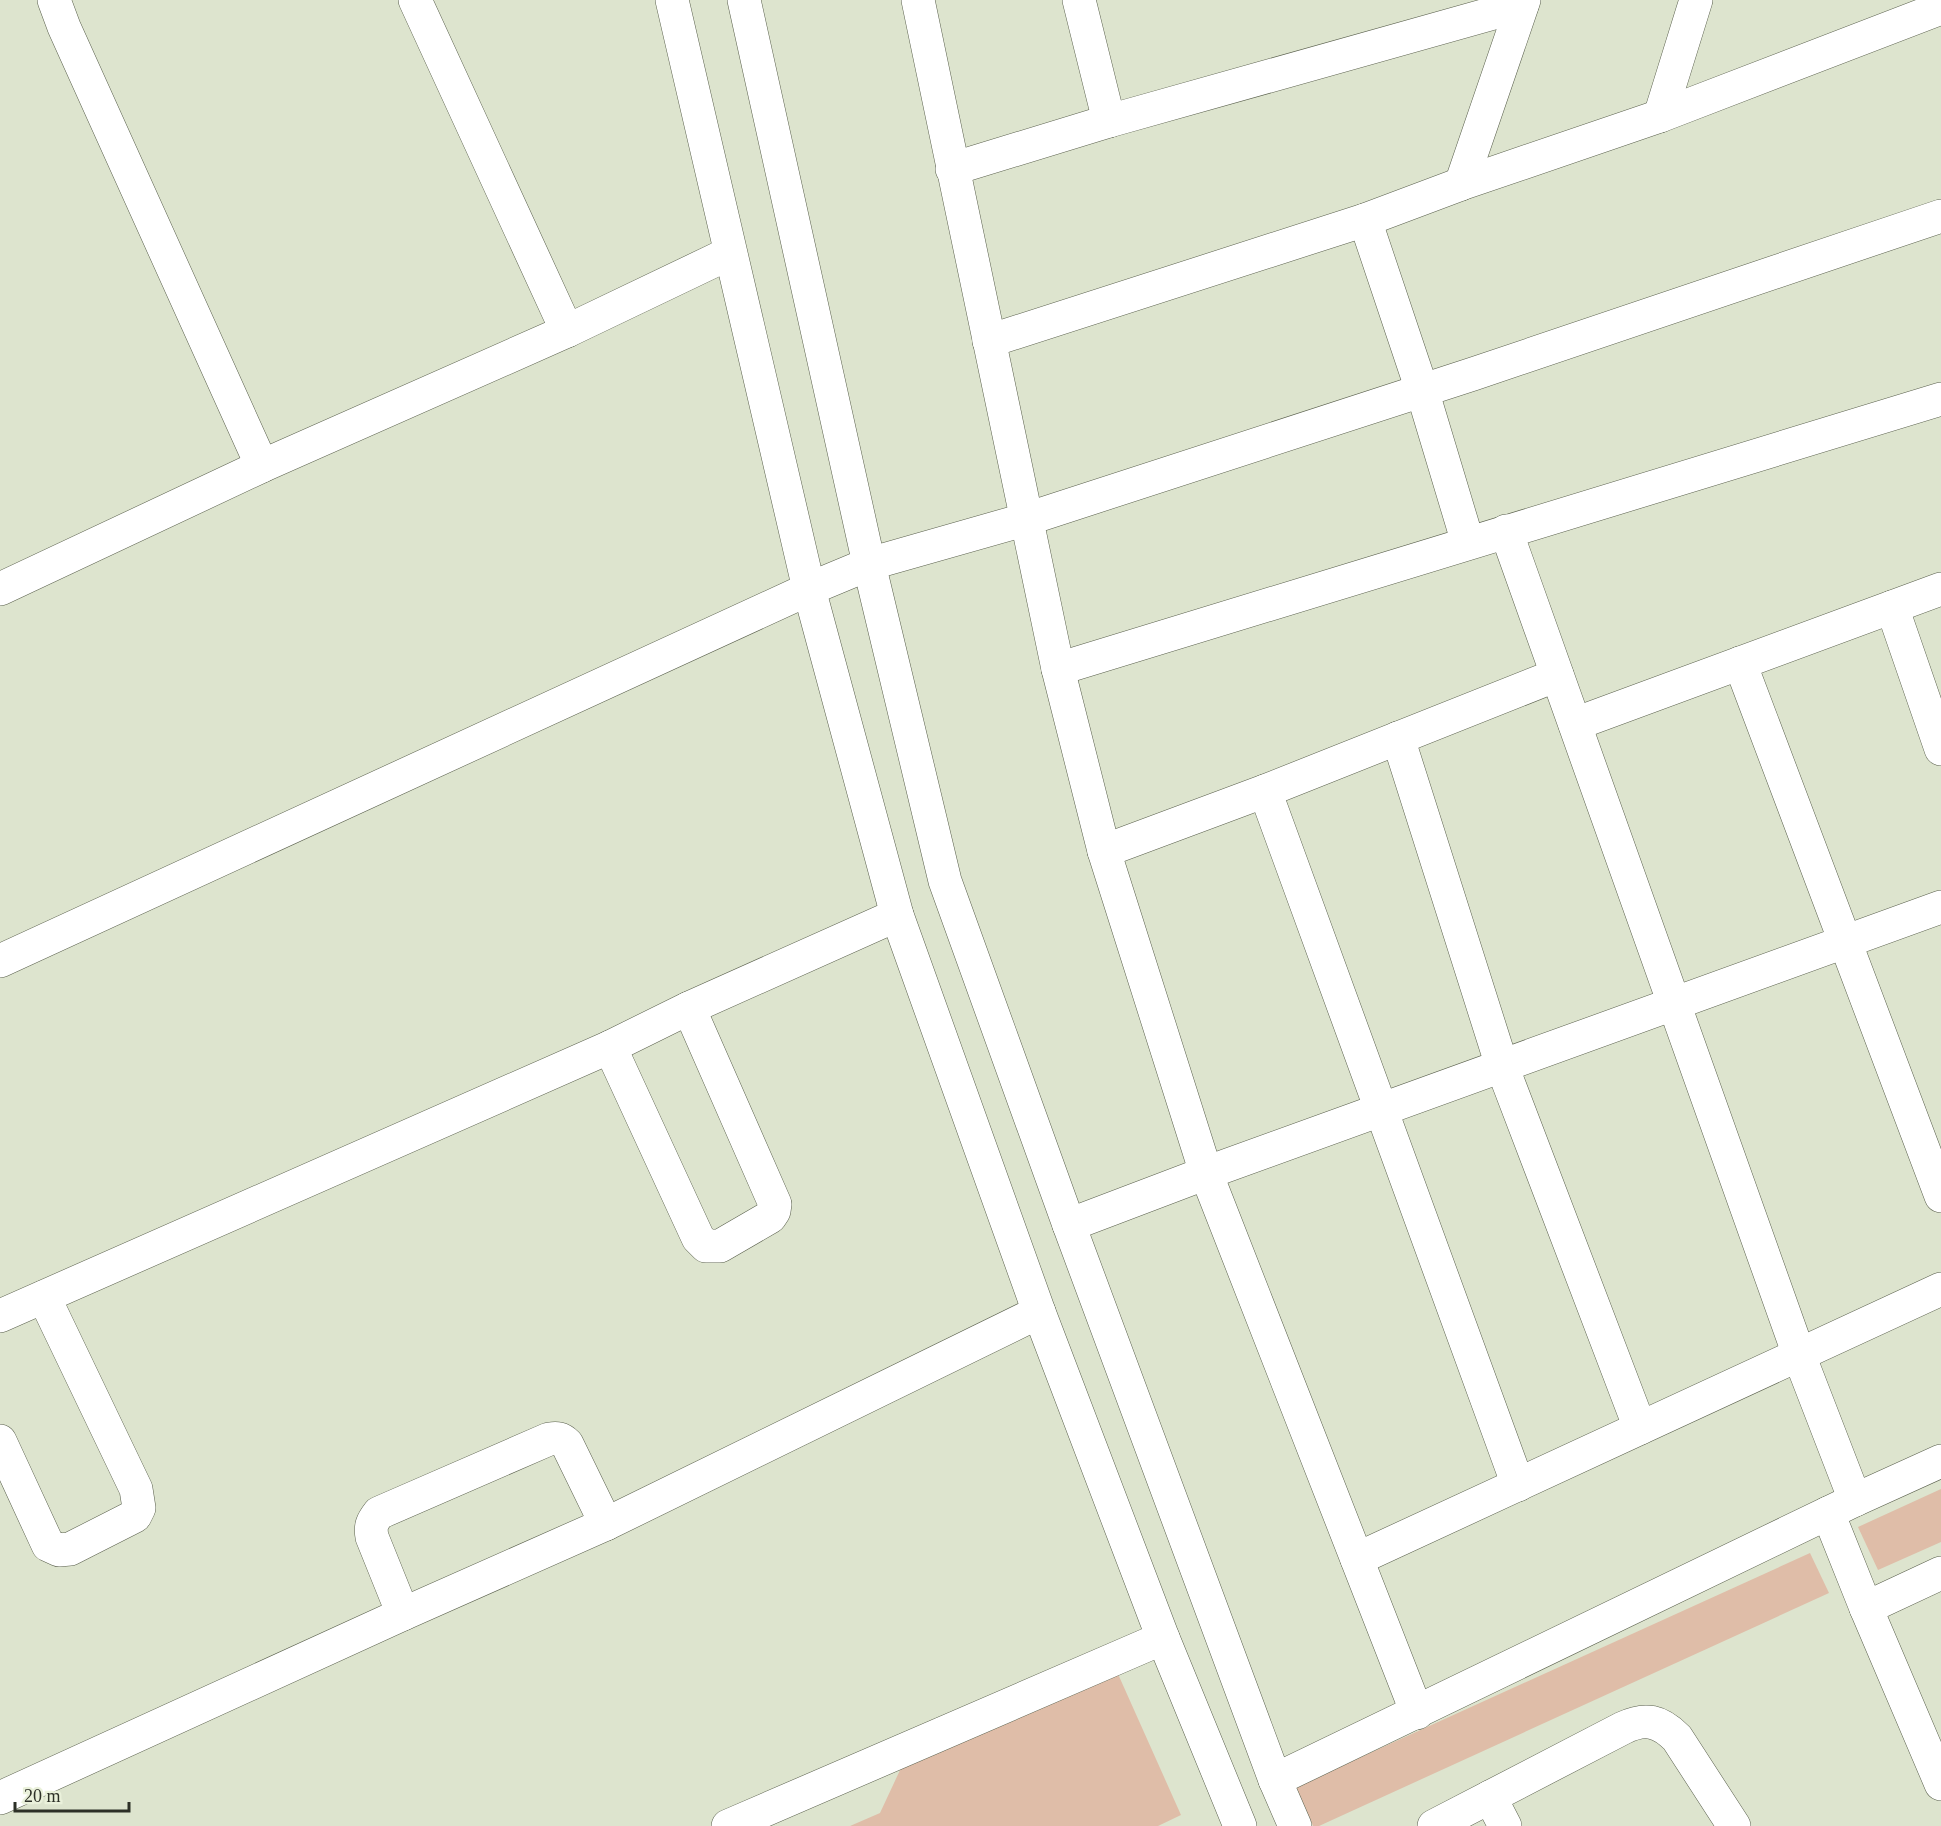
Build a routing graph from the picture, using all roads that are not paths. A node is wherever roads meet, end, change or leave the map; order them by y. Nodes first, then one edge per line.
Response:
1 (54, 0) edge
2 (415, 0) edge
3 (672, 0) edge
4 (744, 0) edge
5 (918, 0) edge
6 (1079, 0) edge
7 (1696, 0) edge
8 (1523, 2) edge
9 (1941, 8) edge
10 (1660, 116) junction
11 (1109, 121) junction
12 (952, 169) junction
13 (1461, 184) junction
14 (1941, 216) edge
15 (1365, 220) junction
16 (730, 253) junction
17 (567, 331) junction
18 (989, 341) junction
19 (1422, 390) junction
20 (1941, 399) edge
21 (262, 466) junction
22 (1027, 519) junction
23 (1506, 531) junction
24 (1468, 543) junction
25 (869, 564) junction
26 (0, 589) edge
27 (809, 589) junction
28 (1941, 589) edge
29 (1892, 607) junction
30 (1740, 663) junction
31 (1058, 669) junction
32 (1557, 675) junction
33 (1575, 724) junction
34 (1398, 738) junction
35 (1941, 749) edge
36 (1265, 791) junction
37 (1104, 851) junction
38 (1941, 907) edge
39 (897, 915) junction
40 (1845, 942) junction
41 (0, 961) edge
42 (1674, 1004) junction
43 (689, 1008) junction
44 (610, 1047) junction
45 (1502, 1066) junction
46 (1381, 1109) junction
47 (1206, 1173) junction
48 (1941, 1196) edge
49 (1069, 1225) junction
50 (1941, 1288) edge
51 (44, 1297) junction
52 (1039, 1312) junction
53 (0, 1316) edge
54 (1799, 1355) junction
55 (1640, 1428) junction
56 (0, 1442) edge
57 (1941, 1461) edge
58 (1518, 1485) junction
59 (1842, 1506) junction
60 (606, 1524) junction
61 (1357, 1559) junction
62 (1941, 1573) edge
63 (1866, 1608) junction
64 (403, 1614) junction
65 (1163, 1638) junction
66 (1417, 1713) junction
67 (1941, 1784) edge
68 (1490, 1797) junction
69 (0, 1798) edge
70 (1286, 1804) edge
71 (728, 1826) edge
72 (1240, 1826) edge
73 (1248, 1826) edge
74 (1434, 1826) edge
75 (1504, 1826) edge
76 (1734, 1826) edge

1 - 21 street
2 - 17 street
3 - 16 street
4 - 25 street
5 - 12 street
6 - 11 street
7 - 10 street
8 - 11 street
8 - 13 street
9 - 10 street
10 - 13 street
11 - 12 street
12 - 18 street
13 - 15 street
14 - 19 street
15 - 18 street
15 - 19 street
16 - 17 street
16 - 27 street
17 - 21 street
18 - 22 street
19 - 22 street
19 - 24 street
20 - 23 street
21 - 26 street
22 - 25 street
22 - 31 street
23 - 24 street
23 - 32 street
24 - 31 street
25 - 27 street
25 - 49 street
27 - 39 street
27 - 41 street
28 - 29 street
29 - 30 street
29 - 35 street
30 - 33 street
30 - 40 street
31 - 37 street
32 - 33 street
32 - 34 street
33 - 42 street
34 - 36 street
34 - 45 street
36 - 37 street
36 - 46 street
37 - 47 street
38 - 40 street
39 - 43 street
39 - 52 street
40 - 42 street
40 - 48 street
42 - 45 street
42 - 54 street
43 - 44 street
43 - 44 street
44 - 51 street
45 - 46 street
45 - 55 street
46 - 47 street
46 - 58 street
47 - 49 street
47 - 61 street
49 - 70 street
50 - 54 street
51 - 53 street
51 - 56 street
52 - 60 street
52 - 65 street
54 - 55 street
54 - 59 street
55 - 58 street
57 - 59 street
58 - 61 street
59 - 63 street
59 - 66 street
60 - 64 street
60 - 64 street
61 - 66 street
62 - 63 street
63 - 67 street
64 - 69 street
65 - 71 street
65 - 72 street
66 - 70 street
68 - 74 street
68 - 75 street
68 - 76 street
70 - 73 street

